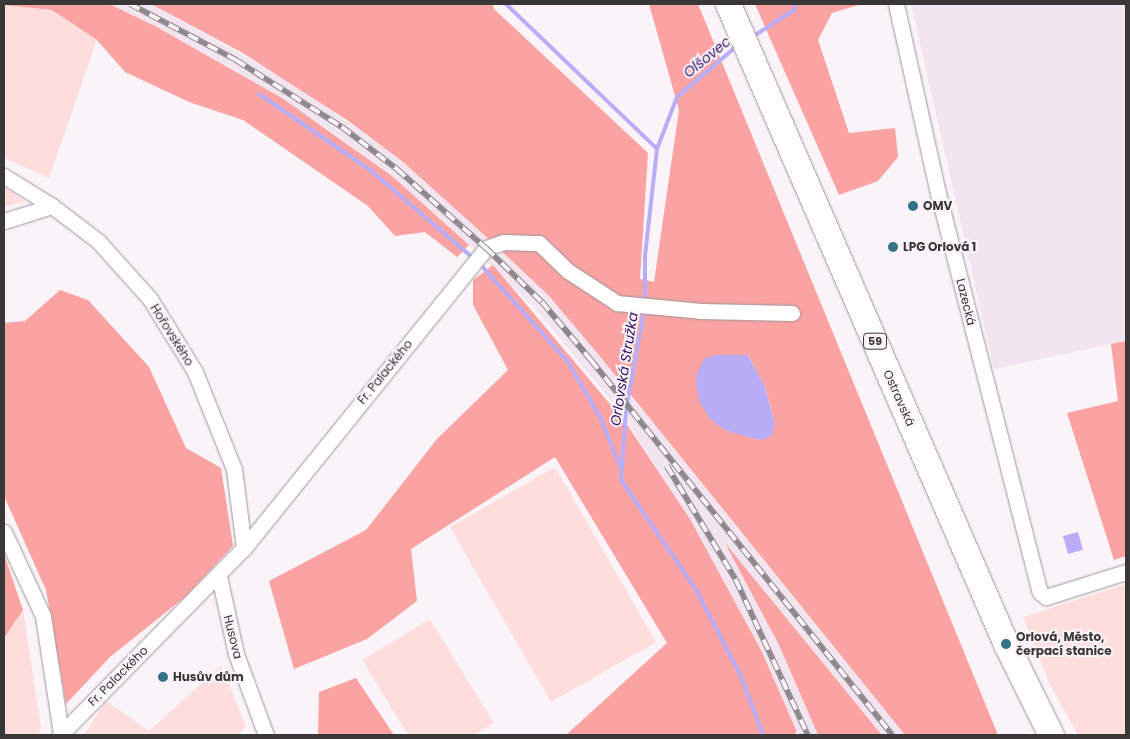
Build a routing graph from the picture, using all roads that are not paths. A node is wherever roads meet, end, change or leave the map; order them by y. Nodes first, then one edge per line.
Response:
1 (728, 4) edge
2 (896, 4) edge
3 (4, 176) edge
4 (52, 206) junction
5 (4, 220) edge
6 (792, 313) dead end
7 (4, 532) edge
8 (244, 548) junction
9 (1126, 572) edge
10 (219, 576) junction
11 (260, 732) edge
12 (61, 735) edge
13 (1051, 735) edge

1 - 13 main road, Ostravská / 59
2 - 9 street, Lazecká
3 - 4 street, Hořovského
4 - 5 street
4 - 8 street, Hořovského
6 - 8 street, Fr. Palackého
7 - 12 street
8 - 10 street, Fr. Palackého
10 - 11 street, Husova
10 - 12 street, Fr. Palackého

